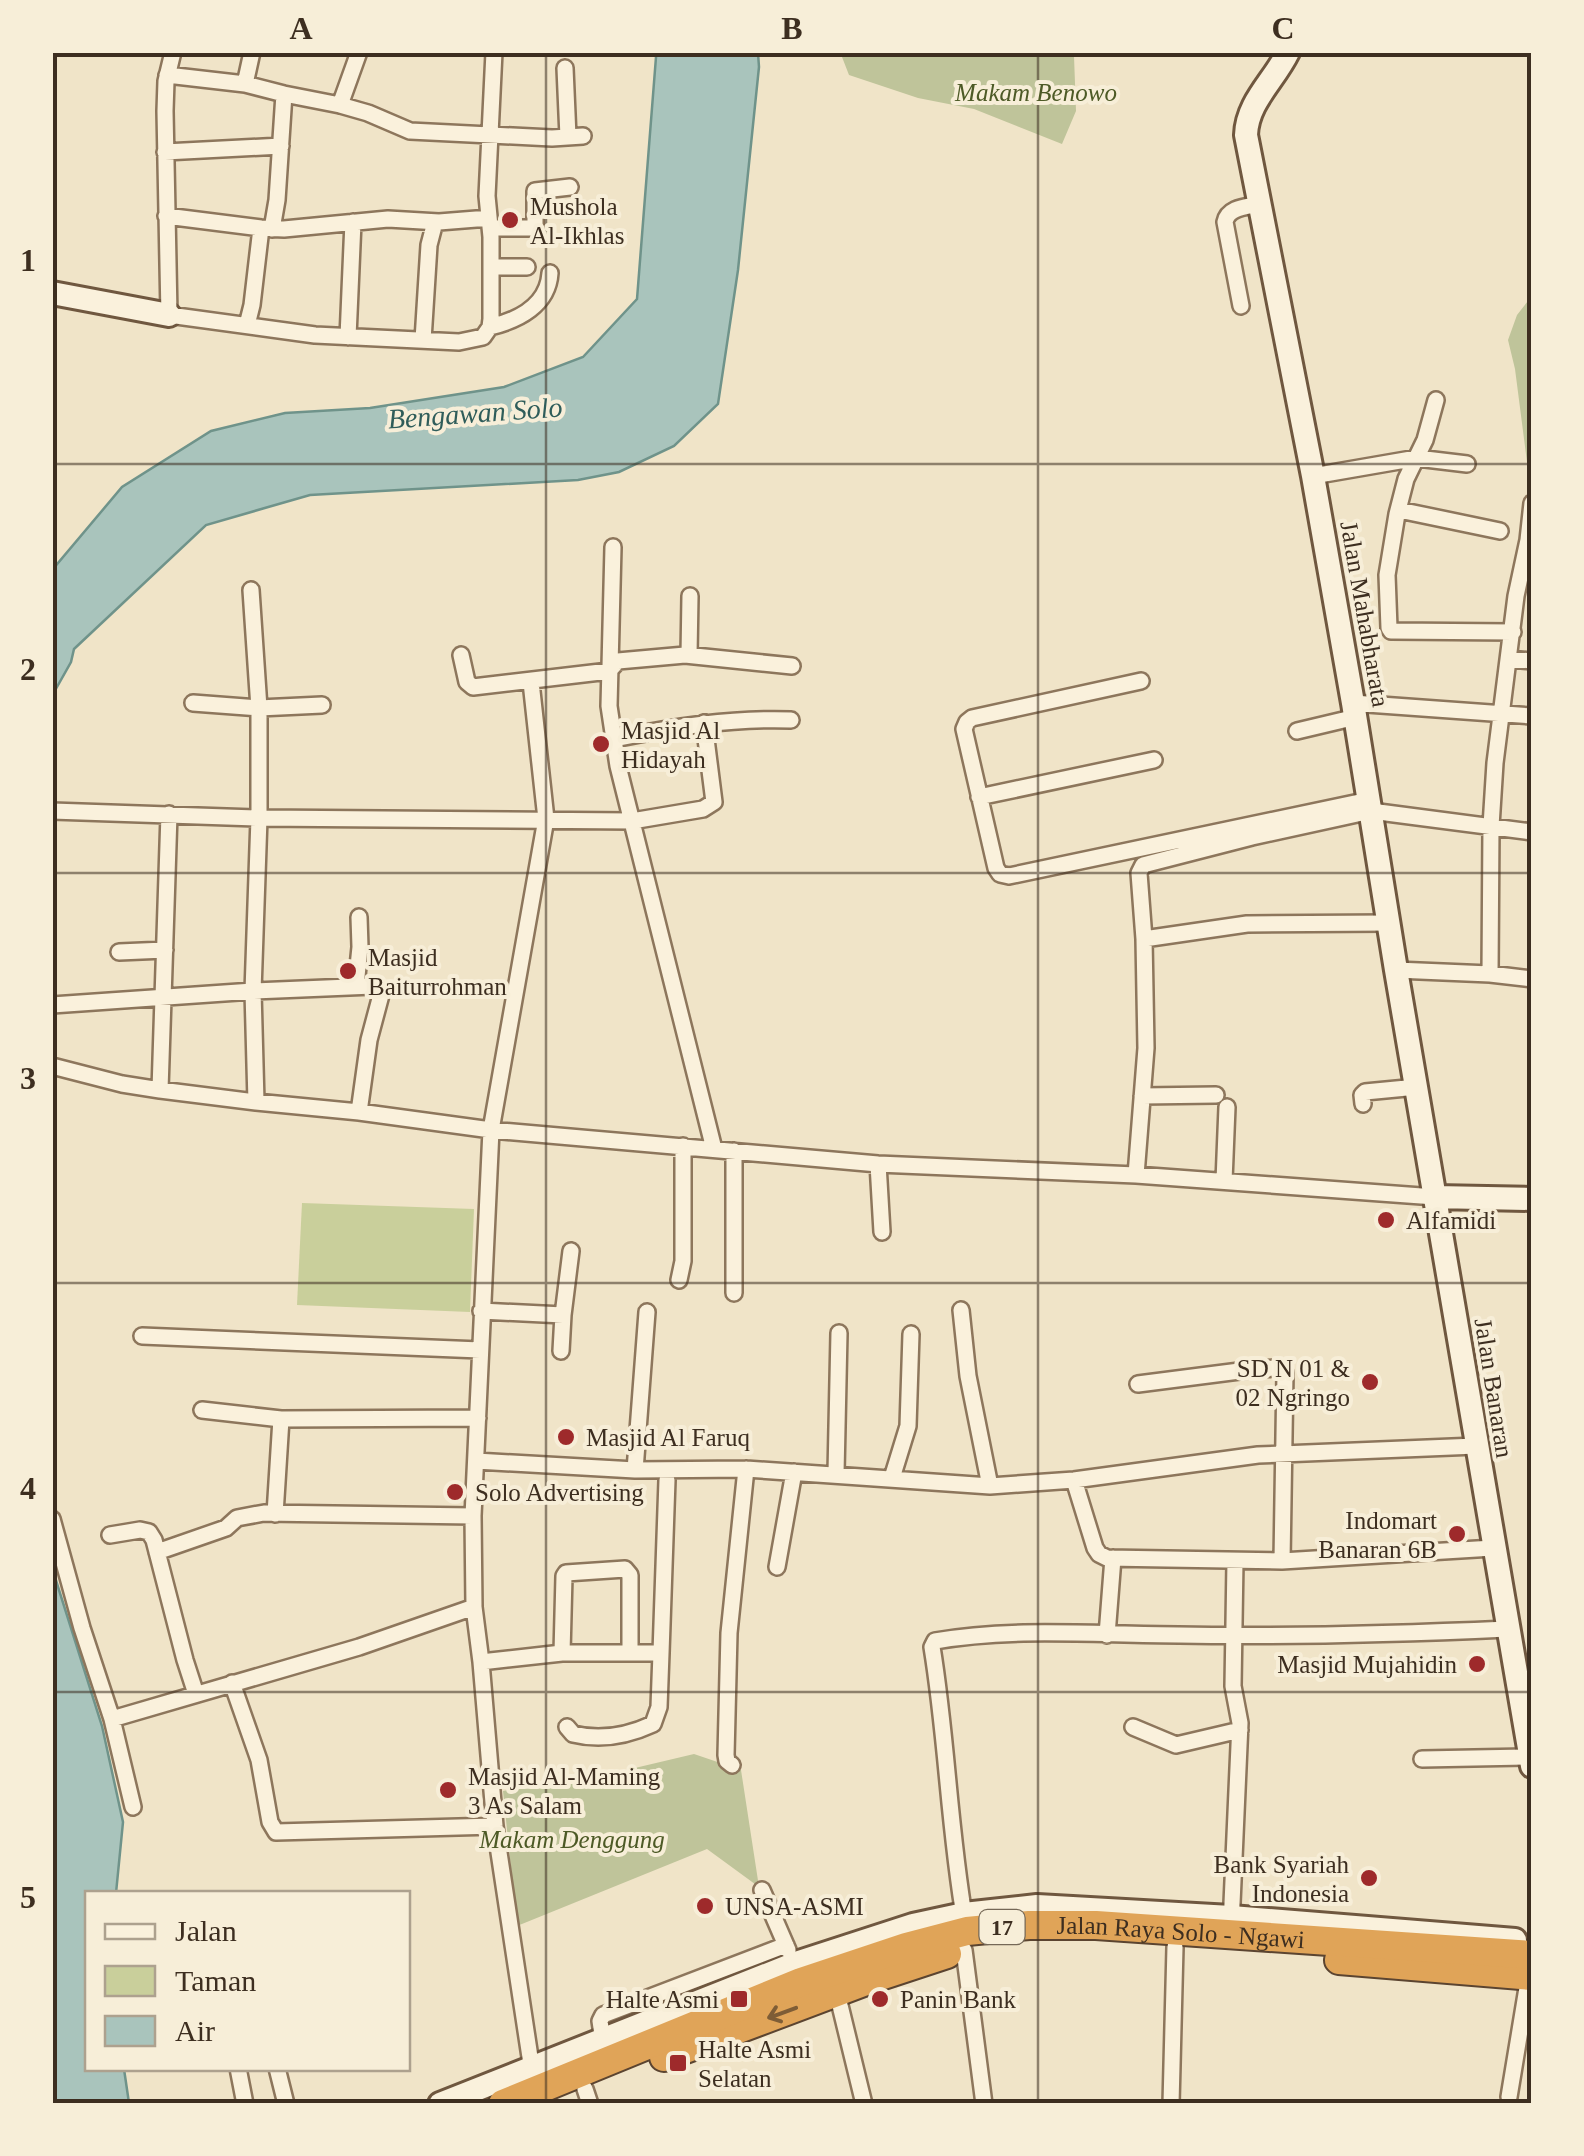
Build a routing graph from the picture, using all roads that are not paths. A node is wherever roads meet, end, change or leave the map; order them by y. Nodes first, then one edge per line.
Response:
1 (173, 52) edge
2 (252, 52) edge
3 (360, 52) edge
4 (481, 52) edge
5 (494, 53) edge
6 (1283, 62) edge
7 (564, 65) edge
8 (168, 74) junction
9 (246, 84) junction
10 (284, 94) junction
11 (340, 105) junction
12 (490, 134) junction
13 (281, 146) junction
14 (165, 152) junction
15 (570, 187) dead end
16 (1260, 204) junction
17 (166, 216) junction
18 (353, 222) junction
19 (435, 222) junction
20 (490, 223) junction
21 (266, 229) junction
22 (491, 267) junction
23 (528, 267) dead end
24 (550, 273) dead end
25 (52, 293) edge
26 (1241, 306) dead end
27 (170, 314) junction
28 (247, 325) junction
29 (490, 327) junction
30 (348, 338) junction
31 (423, 340) junction
32 (1436, 400) dead end
33 (1418, 458) junction
34 (1467, 464) dead end
35 (1313, 476) junction
36 (1532, 503) edge
37 (1399, 510) junction
38 (1500, 530) dead end
39 (613, 547) dead end
40 (251, 590) dead end
41 (690, 596) dead end
42 (1513, 632) junction
43 (461, 655) dead end
44 (689, 656) junction
45 (1509, 659) junction
46 (1532, 662) edge
47 (792, 666) dead end
48 (610, 671) junction
49 (1141, 681) dead end
50 (531, 682) junction
51 (193, 703) dead end
52 (322, 705) dead end
53 (258, 708) junction
54 (1355, 710) junction
55 (1501, 712) junction
56 (1532, 716) edge
57 (792, 720) dead end
58 (704, 723) junction
59 (1297, 731) dead end
60 (614, 738) junction
61 (1154, 760) dead end
62 (979, 797) junction
63 (1370, 805) junction
64 (52, 812) edge
65 (169, 814) junction
66 (260, 818) junction
67 (546, 819) junction
68 (632, 821) junction
69 (1491, 826) junction
70 (1532, 832) edge
71 (358, 917) dead end
72 (1389, 924) junction
73 (1144, 938) junction
74 (165, 950) junction
75 (119, 952) dead end
76 (1396, 970) junction
77 (1490, 974) junction
78 (1531, 980) edge
79 (356, 986) junction
80 (253, 991) junction
81 (164, 997) junction
82 (52, 1005) edge
83 (52, 1066) edge
84 (1417, 1088) junction
85 (160, 1090) junction
86 (1142, 1096) junction
87 (256, 1102) junction
88 (1363, 1104) dead end
89 (360, 1112) junction
90 (491, 1130) junction
91 (682, 1146) junction
92 (714, 1149) junction
93 (734, 1152) junction
94 (878, 1164) junction
95 (1136, 1175) junction
96 (1224, 1181) junction
97 (1435, 1197) junction
98 (1532, 1199) edge
99 (882, 1232) dead end
100 (571, 1251) dead end
101 (679, 1280) dead end
102 (734, 1294) dead end
103 (961, 1310) dead end
104 (481, 1311) junction
105 (647, 1312) dead end
106 (563, 1316) junction
107 (840, 1333) dead end
108 (912, 1334) dead end
109 (142, 1336) dead end
110 (480, 1350) junction
111 (561, 1352) dead end
112 (1138, 1384) dead end
113 (202, 1410) dead end
114 (478, 1418) junction
115 (281, 1419) junction
116 (1476, 1446) junction
117 (1284, 1454) junction
118 (476, 1461) junction
119 (746, 1468) junction
120 (634, 1470) junction
121 (794, 1472) junction
122 (836, 1473) junction
123 (892, 1478) junction
124 (666, 1480) dead end
125 (1074, 1480) junction
126 (990, 1486) junction
127 (275, 1514) junction
128 (473, 1516) junction
129 (52, 1519) edge
130 (110, 1535) dead end
131 (1493, 1548) junction
132 (157, 1552) junction
133 (1113, 1558) junction
134 (1282, 1561) junction
135 (1236, 1562) junction
136 (777, 1567) dead end
137 (474, 1607) junction
138 (1507, 1629) junction
139 (1106, 1635) junction
140 (1235, 1636) junction
141 (630, 1652) junction
142 (662, 1652) junction
143 (562, 1653) junction
144 (481, 1662) junction
145 (232, 1683) junction
146 (196, 1694) junction
147 (112, 1719) junction
148 (567, 1726) dead end
149 (1133, 1727) dead end
150 (1240, 1730) junction
151 (1422, 1759) dead end
152 (1531, 1760) edge
153 (732, 1765) dead end
154 (133, 1808) dead end
155 (495, 1826) junction
156 (762, 1890) dead end
157 (1231, 1925) junction
158 (965, 1931) junction
159 (1532, 1942) edge
160 (1502, 1946) junction
161 (1176, 1947) junction
162 (793, 1964) junction
163 (1531, 1969) edge
164 (837, 1993) junction
165 (729, 2000) junction
166 (603, 2041) junction
167 (239, 2071) edge
168 (278, 2071) edge
169 (540, 2087) edge
170 (587, 2096) edge
171 (1510, 2098) dead end
172 (246, 2104) edge
173 (286, 2104) edge
174 (440, 2104) edge
175 (503, 2104) edge
176 (864, 2104) edge
177 (984, 2104) edge
178 (1171, 2104) edge

1 - 8 street
2 - 9 street
3 - 11 street
4 - 5 street
5 - 12 street
6 - 16 street, Jalan Mahabharata
7 - 12 street
8 - 9 street
8 - 14 street
9 - 10 street
10 - 11 street
10 - 13 street
11 - 12 street
12 - 20 street
13 - 14 street
13 - 21 street
14 - 17 street
15 - 20 street
16 - 26 street
16 - 35 street, Jalan Mahabharata
17 - 21 street
17 - 27 street
18 - 19 street
18 - 21 street
18 - 30 street
19 - 20 street
19 - 31 street
20 - 22 street
21 - 28 street
22 - 23 street
22 - 29 street
24 - 29 street
25 - 27 street
27 - 28 street
28 - 30 street
29 - 31 street
30 - 31 street
32 - 33 street
33 - 34 street
33 - 35 street
33 - 37 street
35 - 54 street, Jalan Mahabharata
36 - 42 street
37 - 38 street
37 - 42 street
39 - 48 street
40 - 53 street
41 - 44 street
42 - 45 street
43 - 50 street
44 - 47 street
44 - 48 street
45 - 46 street
45 - 55 street
48 - 50 street
48 - 60 street
49 - 62 street
50 - 67 street
51 - 53 street
52 - 53 street
53 - 66 street
54 - 55 street
54 - 59 street
54 - 63 street, Jalan Mahabharata
55 - 56 street
55 - 69 street
57 - 58 street
58 - 60 street
58 - 68 street
60 - 68 street
61 - 62 street
62 - 63 street
63 - 69 street
63 - 72 street, Jalan Mahabharata
63 - 73 street
64 - 65 street
65 - 66 street
65 - 74 street
66 - 67 street
66 - 80 street
67 - 68 street
67 - 90 street
68 - 92 street
69 - 70 street
69 - 77 street
71 - 79 street
72 - 73 street
72 - 76 street, Jalan Mahabharata
73 - 86 street
74 - 75 street
74 - 81 street
76 - 77 street
76 - 84 street, Jalan Mahabharata
77 - 78 street
79 - 80 street
79 - 89 street
80 - 81 street
80 - 87 street
81 - 82 street
81 - 85 street
83 - 85 street
84 - 88 street
84 - 97 street, Jalan Mahabharata
85 - 87 street
86 - 95 street
86 - 96 street
87 - 89 street
89 - 90 street
90 - 91 street
90 - 104 street
91 - 92 street
91 - 101 street
92 - 93 street
93 - 94 street
93 - 102 street
94 - 95 street
94 - 99 street
95 - 96 street
96 - 97 street
97 - 98 street
97 - 116 street, Jalan Banaran
100 - 106 street
103 - 126 street
104 - 106 street
104 - 110 street
105 - 120 street
106 - 111 street
107 - 122 street
108 - 123 street
109 - 110 street
110 - 114 street
112 - 117 street
113 - 115 street
114 - 115 street
114 - 118 street
115 - 127 street
116 - 117 street
116 - 131 street, Jalan Banaran
117 - 125 street
117 - 134 street
118 - 120 street
118 - 128 street
119 - 120 street
119 - 121 street
119 - 153 street
121 - 122 street
121 - 136 street
122 - 123 street
123 - 126 street
124 - 142 street
125 - 126 street
125 - 133 street
127 - 128 street
127 - 132 street
128 - 137 street
129 - 147 street
130 - 132 street
131 - 134 street
131 - 138 street, Jalan Banaran
132 - 146 street
133 - 135 street
133 - 139 street
134 - 135 street
135 - 140 street
137 - 144 street
137 - 145 street
138 - 140 street
138 - 152 street, Jalan Banaran
139 - 140 street
139 - 158 street
140 - 150 street
141 - 142 street
141 - 143 street
141 - 143 street
142 - 148 street
143 - 144 street
144 - 155 street
145 - 146 street
145 - 155 street
146 - 147 street
147 - 154 street
149 - 150 street
150 - 157 street
151 - 152 street
155 - 169 street
156 - 162 street
157 - 158 highway, Jalan Raya Solo - Ngawi / 17
157 - 160 highway, Jalan Raya Solo - Ngawi / 17
158 - 161 highway, Jalan Raya Solo - Ngawi / 17
158 - 162 highway, Jalan Raya Solo - Ngawi / 17
158 - 164 highway, Jalan Raya Solo - Ngawi / 17
158 - 177 street
159 - 160 street
160 - 163 highway, Jalan Raya Solo - Ngawi / 17
161 - 163 highway, Jalan Raya Solo - Ngawi / 17
161 - 178 street
162 - 165 highway, Jalan Raya Solo - Ngawi / 17
162 - 166 street
163 - 171 street
164 -> 170 highway, Jalan Raya Solo - Ngawi / 17
164 - 176 street
165 - 166 street
165 - 169 highway, Jalan Raya Solo - Ngawi / 17
166 - 169 street
167 - 172 street
168 - 173 street
169 - 170 highway, Jalan Raya Solo - Ngawi / 17
169 - 174 street
169 - 175 highway, Jalan Raya Solo - Ngawi / 17

